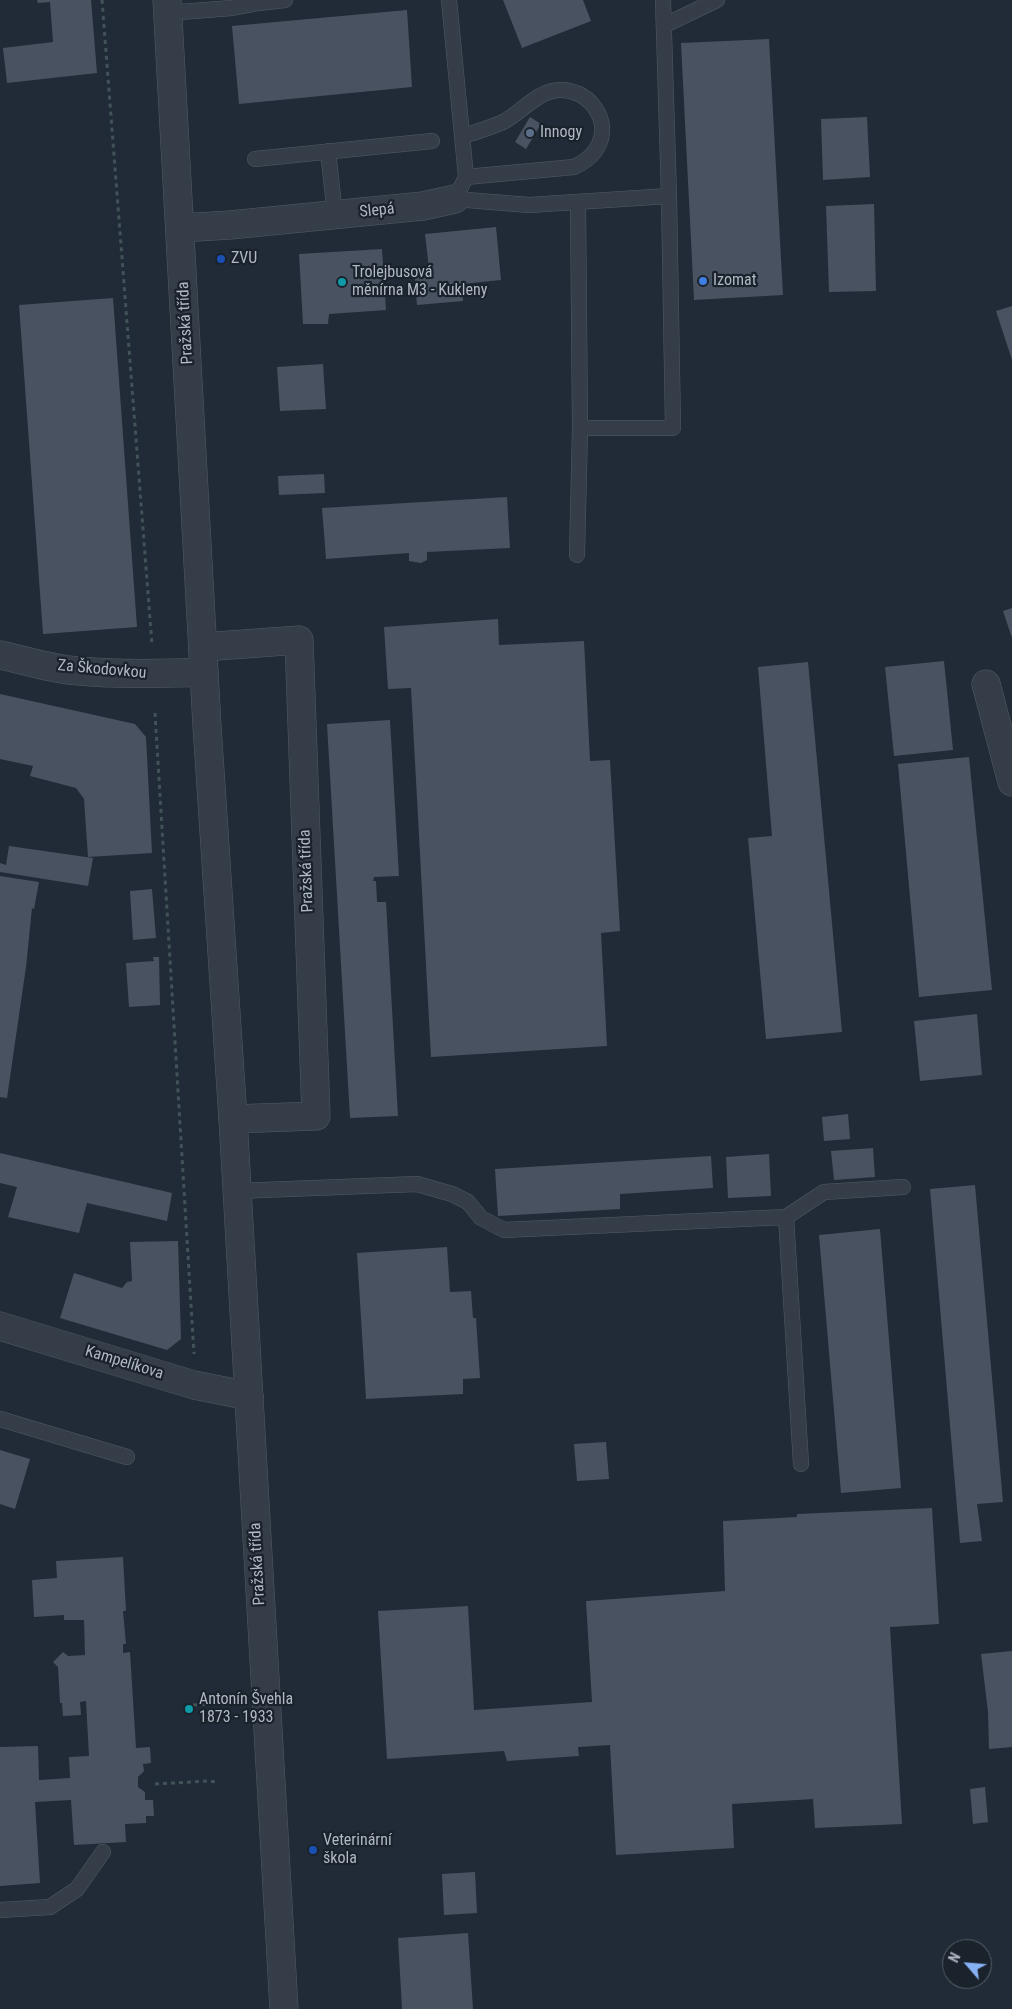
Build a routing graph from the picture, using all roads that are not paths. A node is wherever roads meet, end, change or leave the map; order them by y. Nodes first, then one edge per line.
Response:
1 (286, 0) edge
2 (449, 0) edge
3 (663, 0) edge
4 (717, 0) edge
5 (259, 2) edge
6 (167, 6) edge
7 (665, 25) junction
8 (463, 136) junction
9 (432, 141) dead end
10 (328, 151) junction
11 (255, 159) dead end
12 (460, 188) junction
13 (669, 196) junction
14 (578, 202) junction
15 (335, 215) junction
16 (180, 228) junction
17 (580, 428) junction
18 (577, 555) dead end
19 (0, 656) edge
20 (204, 660) junction
21 (986, 684) dead end
22 (1012, 782) edge
23 (234, 1119) junction
24 (903, 1187) dead end
25 (237, 1191) junction
26 (786, 1217) junction
27 (0, 1326) edge
28 (249, 1396) junction
29 (0, 1419) edge
30 (127, 1457) dead end
31 (801, 1464) dead end
32 (104, 1852) dead end
33 (0, 1910) edge
34 (284, 2009) edge

1 - 5 lane
2 - 8 lane
3 - 7 lane
4 - 7 lane
5 - 6 lane
6 - 16 street, Pražská třída
7 - 13 lane
8 - 12 lane
8 - 12 lane
9 - 10 lane
10 - 11 lane
10 - 15 lane
12 - 14 lane
12 - 15 street, Slepá
13 - 14 lane
13 - 17 lane
14 - 17 lane
15 - 16 street, Slepá
16 - 20 street, Pražská třída
17 - 18 lane
19 - 20 street, Za Škodovkou
20 - 23 street, Pražská třída
20 - 23 street, Pražská třída
21 - 22 street
23 - 25 street, Pražská třída
24 - 26 lane
25 - 26 lane
25 - 28 street, Pražská třída
26 - 31 lane
27 - 28 street, Kampelíkova
28 - 34 street, Pražská třída
29 - 30 lane
32 - 33 lane

